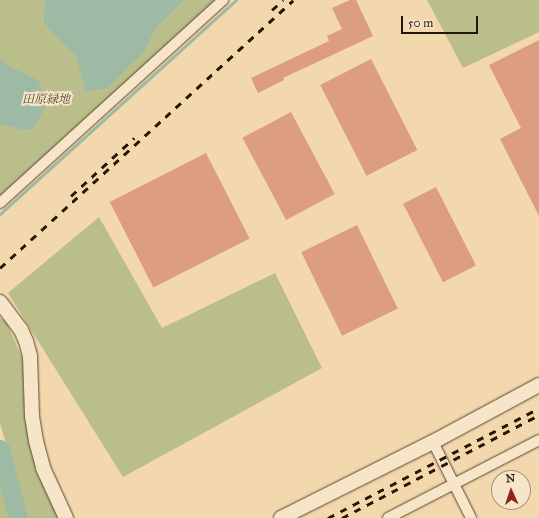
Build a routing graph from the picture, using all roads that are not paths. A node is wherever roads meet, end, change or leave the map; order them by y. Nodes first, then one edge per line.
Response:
1 (223, 0) edge
2 (0, 203) edge
3 (0, 302) edge
4 (539, 385) edge
5 (539, 440) edge
6 (433, 442) junction
7 (455, 482) junction
8 (66, 518) edge
9 (280, 518) edge
10 (388, 518) edge
11 (471, 518) edge

1 - 2 street
3 - 8 street
4 - 6 street
5 - 7 street
6 - 7 street
6 - 9 street
7 - 10 street
7 - 11 street

